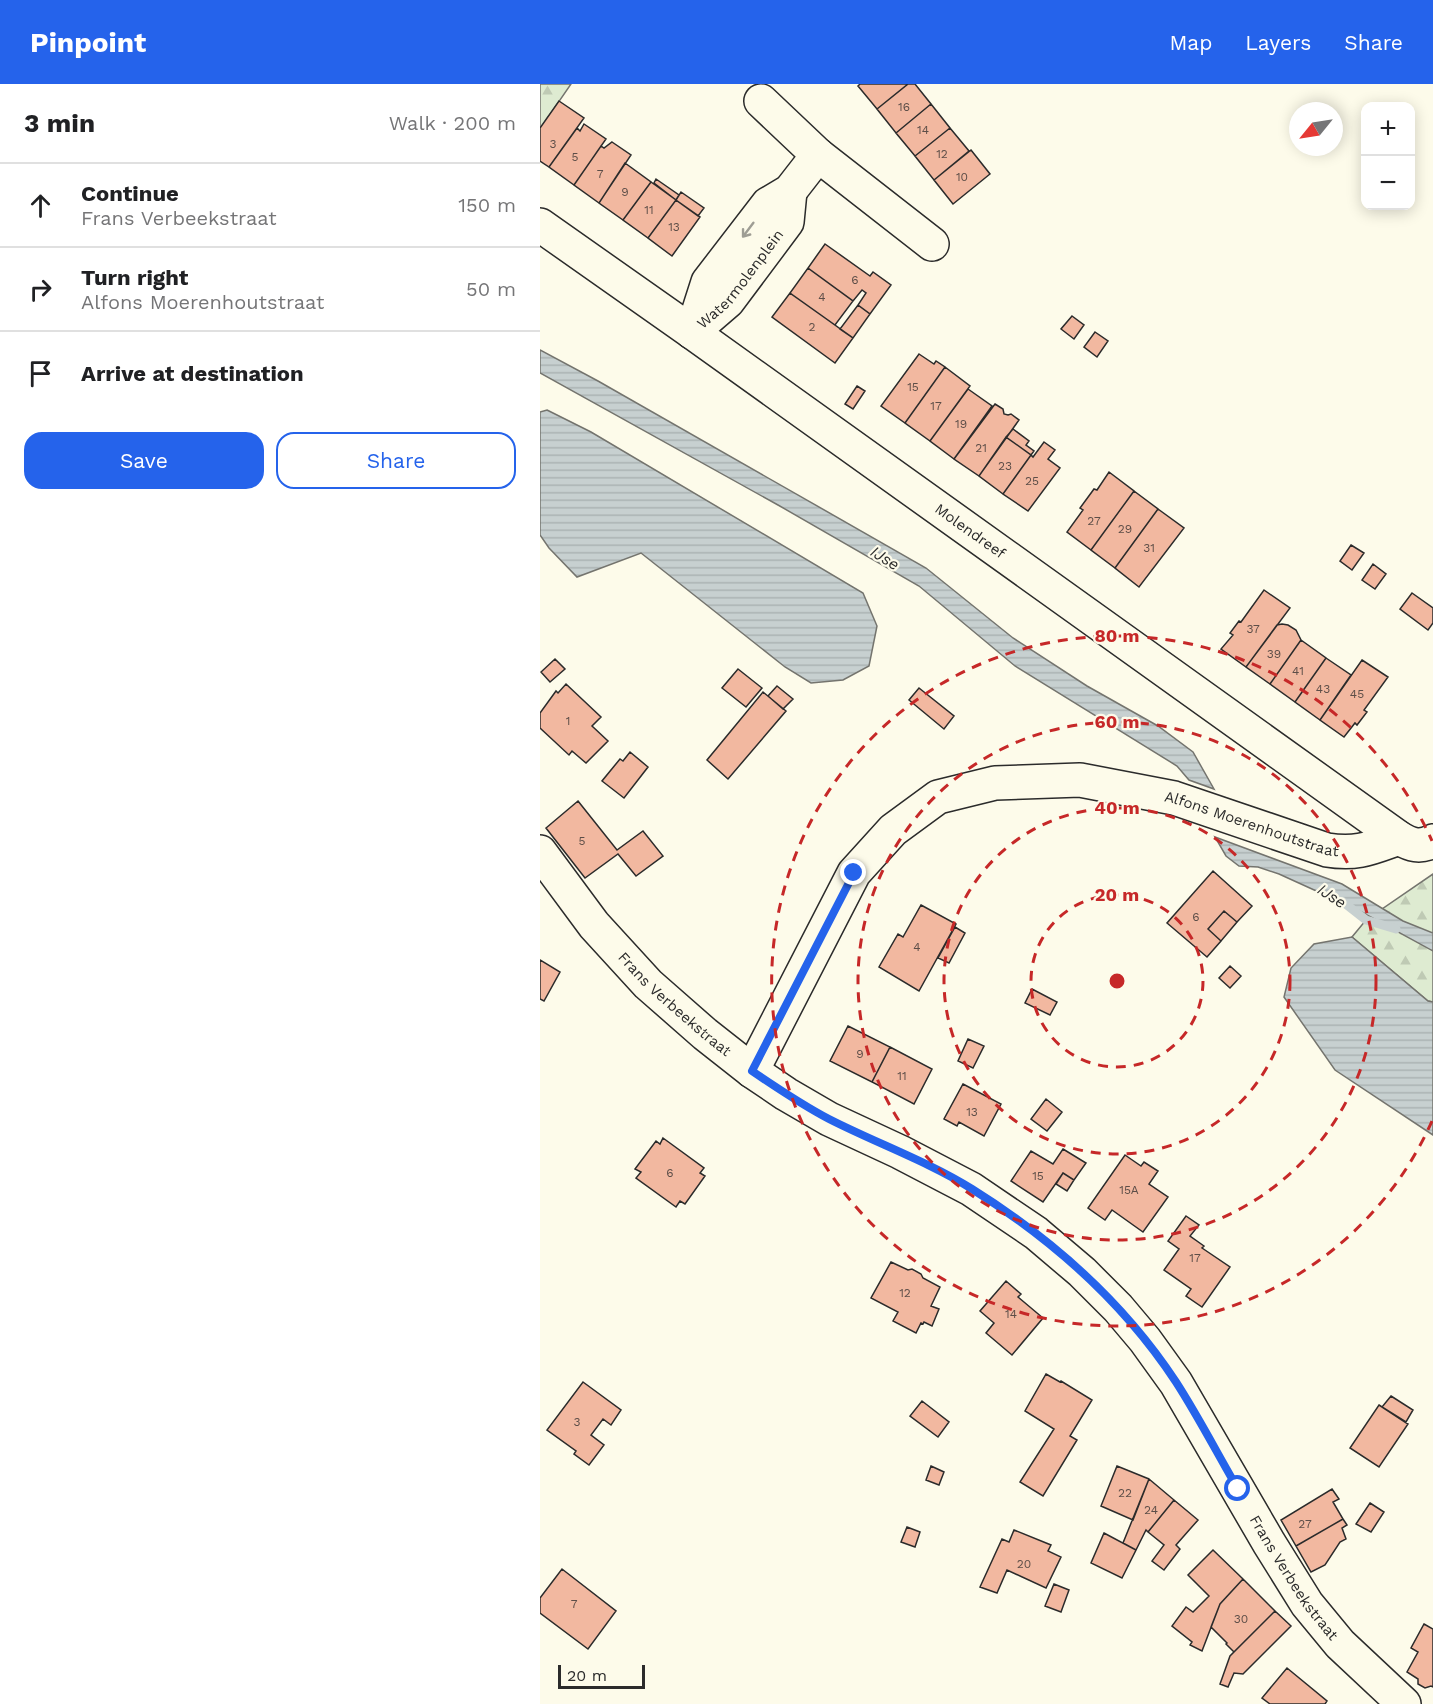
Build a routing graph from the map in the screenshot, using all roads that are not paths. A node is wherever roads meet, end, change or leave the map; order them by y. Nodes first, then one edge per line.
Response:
1 (761, 101) dead end
2 (818, 154) junction
3 (540, 225) edge
4 (932, 244) dead end
5 (692, 332) junction
6 (1399, 838) junction
7 (1433, 841) edge
8 (540, 852) edge
9 (752, 1071) junction
10 (1404, 1704) edge

1 - 2 street
2 - 4 street
2 - 5 street, Watermolenplein
3 - 5 street, Molendreef
5 - 6 street, Molendreef
6 - 7 street, Alfons Moerenhoutstraat
6 - 9 street, Alfons Moerenhoutstraat
8 - 9 street, Frans Verbeekstraat
9 - 10 street, Frans Verbeekstraat

